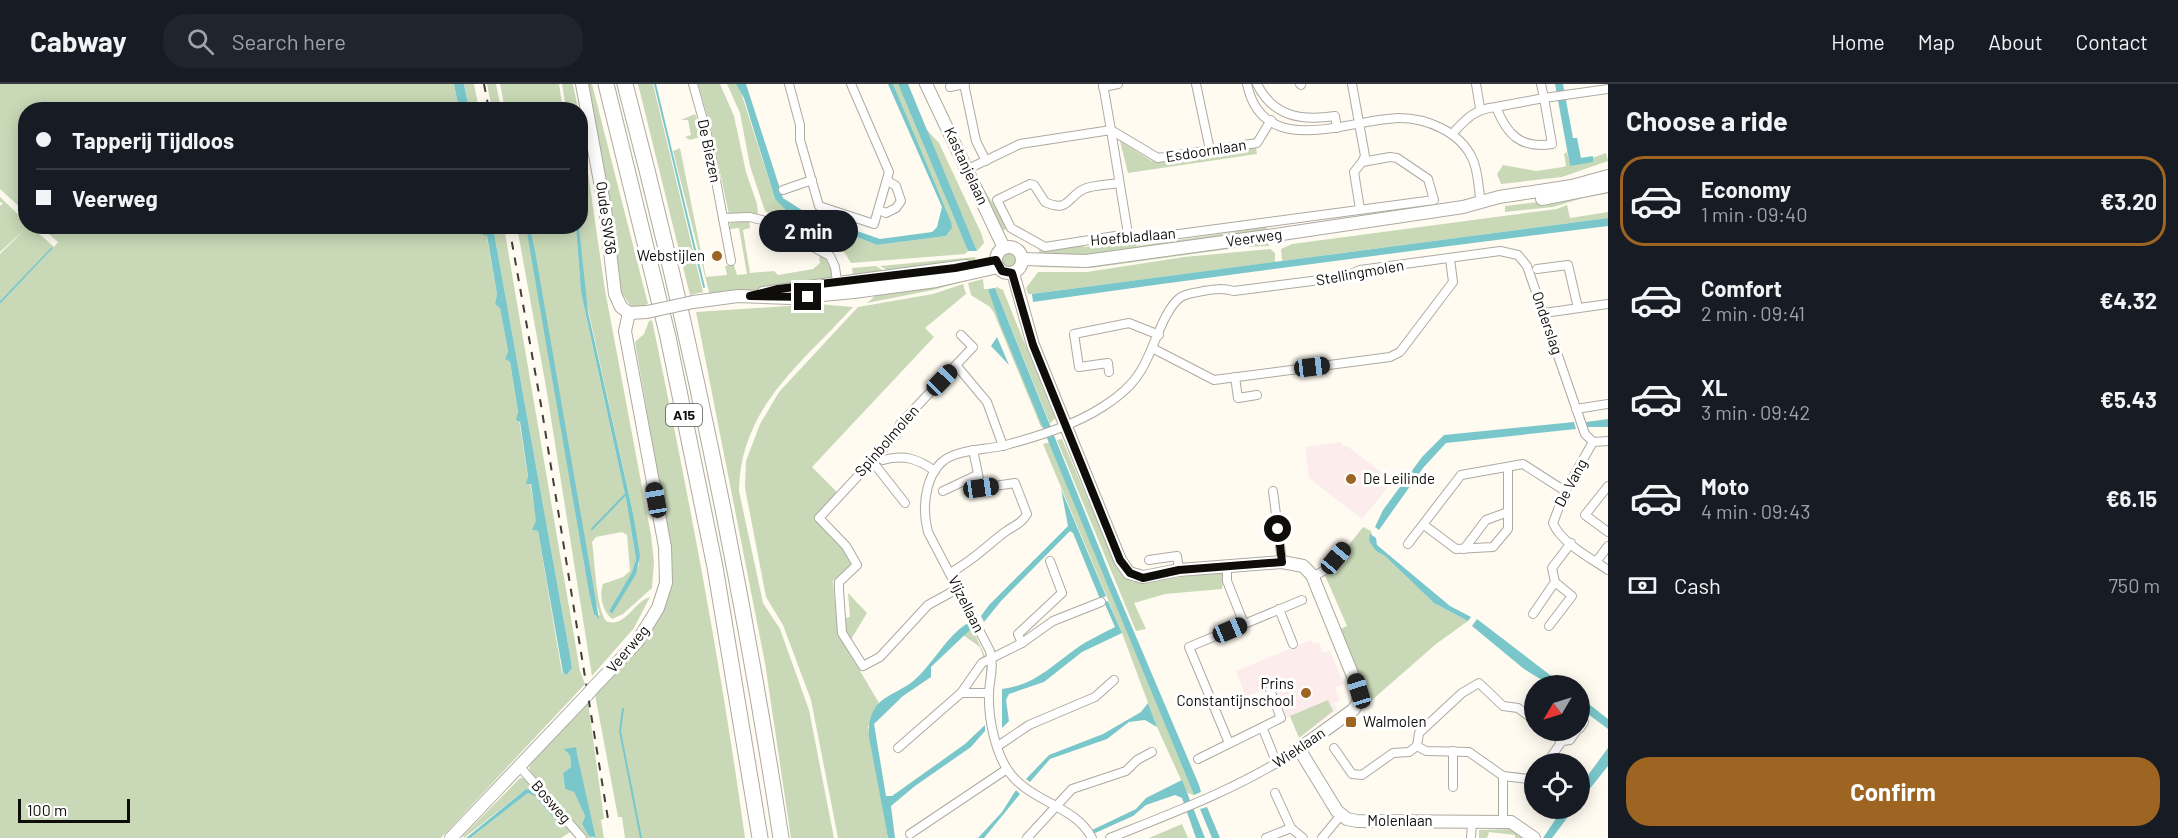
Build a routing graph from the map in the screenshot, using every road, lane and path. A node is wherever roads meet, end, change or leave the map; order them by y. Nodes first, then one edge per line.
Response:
1 (582, 84) edge
2 (606, 84) edge
3 (625, 84) edge
4 (693, 84) edge
5 (789, 84) edge
6 (851, 84) edge
7 (926, 84) edge
8 (964, 84) edge
9 (1118, 84) edge
10 (1196, 84) edge
11 (1247, 84) edge
12 (1257, 84) edge
13 (1352, 84) edge
14 (1476, 84) edge
15 (1541, 84) edge
16 (1103, 85) edge
17 (950, 87) dead end
18 (1608, 89) edge
19 (1548, 98) junction
20 (585, 102) edge
21 (1496, 107) junction
22 (1480, 108) junction
23 (588, 117) edge
24 (1271, 120) junction
25 (1359, 125) junction
26 (1337, 128) junction
27 (1111, 130) junction
28 (1452, 135) junction
29 (1210, 150) junction
30 (986, 161) junction
31 (1362, 162) junction
32 (968, 169) junction
33 (1608, 176) edge
34 (812, 180) junction
35 (888, 181) junction
36 (1119, 183) junction
37 (1608, 186) edge
38 (783, 190) dead end
39 (1483, 203) junction
40 (1360, 209) junction
41 (879, 210) junction
42 (723, 218) junction
43 (1128, 234) junction
44 (1004, 248) junction
45 (1023, 259) junction
46 (1450, 259) junction
47 (731, 261) dead end
48 (997, 264) junction
49 (1537, 269) dead end
50 (1012, 273) junction
51 (838, 288) junction
52 (1608, 304) edge
53 (1578, 308) junction
54 (629, 313) junction
55 (1544, 313) junction
56 (961, 335) dead end
57 (1159, 335) junction
58 (1154, 349) junction
59 (956, 365) junction
60 (1109, 372) dead end
61 (1235, 377) junction
62 (1257, 395) dead end
63 (1608, 404) edge
64 (1578, 413) junction
65 (1060, 427) junction
66 (1608, 441) edge
67 (1593, 442) junction
68 (1003, 446) junction
69 (973, 450) junction
70 (875, 458) junction
71 (1508, 467) junction
72 (935, 471) junction
73 (977, 475) junction
74 (1608, 486) edge
75 (1565, 490) junction
76 (944, 491) dead end
77 (1272, 491) dead end
78 (905, 503) dead end
79 (1508, 512) junction
80 (1424, 525) junction
81 (1608, 532) edge
82 (1571, 543) junction
83 (1408, 544) dead end
84 (1608, 546) edge
85 (1344, 548) dead end
86 (1464, 549) junction
87 (1149, 560) dead end
88 (1050, 561) dead end
89 (1282, 562) junction
90 (1596, 562) junction
91 (1227, 567) junction
92 (1179, 570) junction
93 (1608, 570) edge
94 (950, 573) junction
95 (1313, 577) junction
96 (1555, 582) junction
97 (959, 588) junction
98 (1062, 593) junction
99 (1302, 600) dead end
100 (1101, 602) dead end
101 (1279, 609) junction
102 (1070, 612) junction
103 (1533, 614) dead end
104 (1244, 624) junction
105 (1549, 626) dead end
106 (1022, 643) junction
107 (1293, 644) dead end
108 (992, 658) junction
109 (1114, 680) dead end
110 (1270, 690) dead end
111 (961, 693) junction
112 (989, 693) junction
113 (1524, 712) edge
114 (1263, 729) junction
115 (1562, 741) edge
116 (1229, 743) junction
117 (998, 746) junction
118 (1417, 746) junction
119 (898, 748) dead end
120 (1334, 748) dead end
121 (1299, 749) junction
122 (1453, 751) junction
123 (1152, 753) dead end
124 (1554, 753) edge
125 (1198, 759) dead end
126 (1277, 764) junction
127 (520, 767) junction
128 (1007, 769) junction
129 (1503, 776) junction
130 (1524, 778) edge
131 (1453, 787) dead end
132 (1275, 793) dead end
133 (1055, 806) junction
134 (1341, 815) junction
135 (1503, 821) junction
136 (1472, 822) junction
137 (1291, 828) junction
138 (910, 834) dead end
139 (452, 838) edge
140 (582, 838) edge
141 (760, 838) edge
142 (781, 838) edge
143 (1027, 838) edge
144 (1092, 838) edge
145 (1110, 838) edge
146 (1266, 838) edge
147 (1303, 838) edge
148 (1322, 838) edge
149 (1471, 838) edge
150 (1534, 838) edge

1 - 20 street, Oude SW36
2 - 141 highway, A15
3 - 142 highway, A15
4 - 42 street, De Biezen
5 - 34 street
6 - 35 street
7 - 32 street, Kastanjelaan
8 - 17 street
8 - 30 street
9 - 16 street
10 - 29 street
11 - 24 street
12 - 26 street
13 - 25 street
14 - 22 street
15 - 19 street
16 - 27 street
18 - 19 street
19 - 21 street
19 - 21 street
21 - 22 street
22 - 28 street
23 - 54 street, Oude SW36
24 - 26 street
24 - 29 street, Esdoornlaan
25 - 26 street
25 - 28 street
25 - 31 street
27 - 29 street, Esdoornlaan
27 - 30 street
27 - 36 street
28 - 39 street
30 - 32 street
31 - 40 street
31 - 40 street
32 - 44 street, Kastanjelaan
33 - 39 street, Veerweg
34 - 38 street
34 - 41 street
35 - 41 street
35 - 41 street
36 - 43 street
36 - 43 street, Hoefbladlaan
37 - 39 street, Veerweg
39 - 45 street, Veerweg
40 - 43 street, Hoefbladlaan
42 - 47 street, De Biezen
42 - 51 street
44 - 45 street
44 - 48 street
45 - 50 street
46 - 55 street, Onderslag
46 - 57 street, Stellingmolen
46 - 61 street
48 - 50 street
48 - 51 street
49 - 53 street
50 - 65 street
51 - 54 street, bridge
52 - 53 street
53 - 55 street
54 - 127 street, Veerweg
55 - 64 street, Onderslag
56 - 59 street, Spinbolmolen
57 - 58 street
57 - 60 street
58 - 61 street
58 - 65 street
59 - 68 street
59 - 70 street, Spinbolmolen
61 - 62 street
63 - 64 street
64 - 67 street, Onderslag
65 - 68 street
65 - 92 street
66 - 67 street
67 - 75 street, De Vang
68 - 69 street
69 - 72 street
69 - 73 street
70 - 72 street
70 - 78 street
70 - 97 street, Spinbolmolen
71 - 75 street
71 - 79 street
71 - 80 street
72 - 94 street, Vijzellaan
73 - 76 street
73 - 94 street
74 - 81 street
75 - 82 street, De Vang
77 - 89 street
79 - 86 street
79 - 86 street
80 - 83 street
80 - 86 street
82 - 90 street, De Vang
82 - 96 street
84 - 90 street
85 - 95 street
87 - 92 street
88 - 98 street
89 - 91 street
89 - 95 street
90 - 93 street, De Vang
91 - 92 street
91 - 104 street
94 - 97 street, Vijzellaan
95 - 121 street, Wieklaan
96 - 103 street
96 - 105 street
97 - 108 street, Vijzellaan
98 - 102 street
98 - 106 street
99 - 101 street
100 - 102 street
101 - 104 street
101 - 107 street
102 - 106 street
104 - 116 street
106 - 108 street
108 - 111 street
108 - 112 street, Vijzellaan
109 - 117 street
110 - 114 street
111 - 112 street
111 - 119 street
112 - 117 street, Vijzellaan
113 - 118 street
114 - 116 street
114 - 126 street
115 - 124 street
116 - 125 street
117 - 128 street, Vijzellaan
118 - 120 street
118 - 122 street
121 - 126 street, Wieklaan
121 - 134 street
122 - 129 street
122 - 131 street
123 - 133 street
126 - 145 street, Wieklaan
127 - 139 street, Veerweg
127 - 140 street, Bosweg
128 - 133 street, Vijzellaan
128 - 138 street
129 - 130 street
129 - 135 street
132 - 137 street
133 - 143 street
133 - 144 street, Vijzellaan
134 - 136 street, Molenlaan
134 - 148 street
135 - 136 street, Molenlaan
135 - 150 street, Molenlaan
136 - 149 street
137 - 146 street
137 - 147 street

